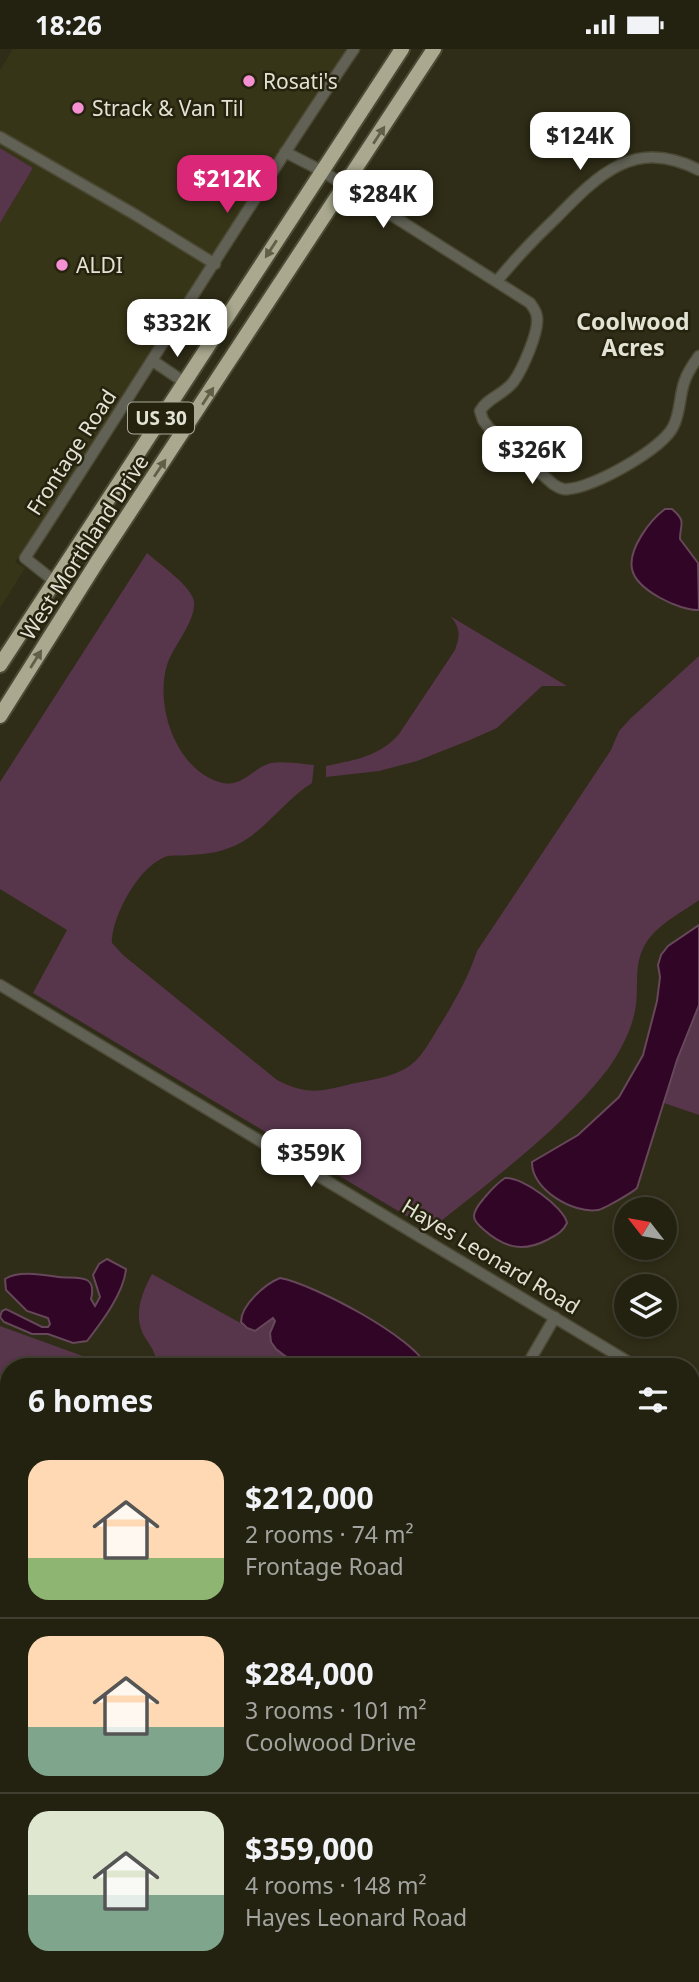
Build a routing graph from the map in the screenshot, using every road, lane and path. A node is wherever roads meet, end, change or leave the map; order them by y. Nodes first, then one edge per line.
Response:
1 (354, 49) edge
2 (402, 49) edge
3 (435, 49) edge
4 (0, 137) edge
5 (285, 152) junction
6 (699, 170) edge
7 (321, 171) junction
8 (345, 187) junction
9 (215, 264) junction
10 (497, 281) junction
11 (699, 356) edge
12 (153, 361) junction
13 (184, 382) junction
14 (54, 580) junction
15 (0, 665) edge
16 (0, 716) edge
17 (0, 985) edge
18 (555, 1317) junction
19 (531, 1358) edge
20 (622, 1358) edge

1 - 5 street, Frontage Road
2 - 7 highway, West Morthland Drive / US 30
8 -> 3 highway, West Morthland Drive / US 30
4 - 9 street
5 - 7 street
5 - 9 street, Frontage Road
6 - 10 street
7 - 8 street
7 -> 13 highway, West Morthland Drive / US 30
8 - 10 street
16 -> 8 highway, West Morthland Drive / US 30
9 - 12 street, Frontage Road
10 - 11 street
12 - 13 street
12 - 14 street, Frontage Road
13 - 14 highway, West Morthland Drive / US 30
14 - 15 highway, West Morthland Drive / US 30
17 - 18 street, Hayes Leonard Road
18 - 19 street
18 - 20 street, Hayes Leonard Road

